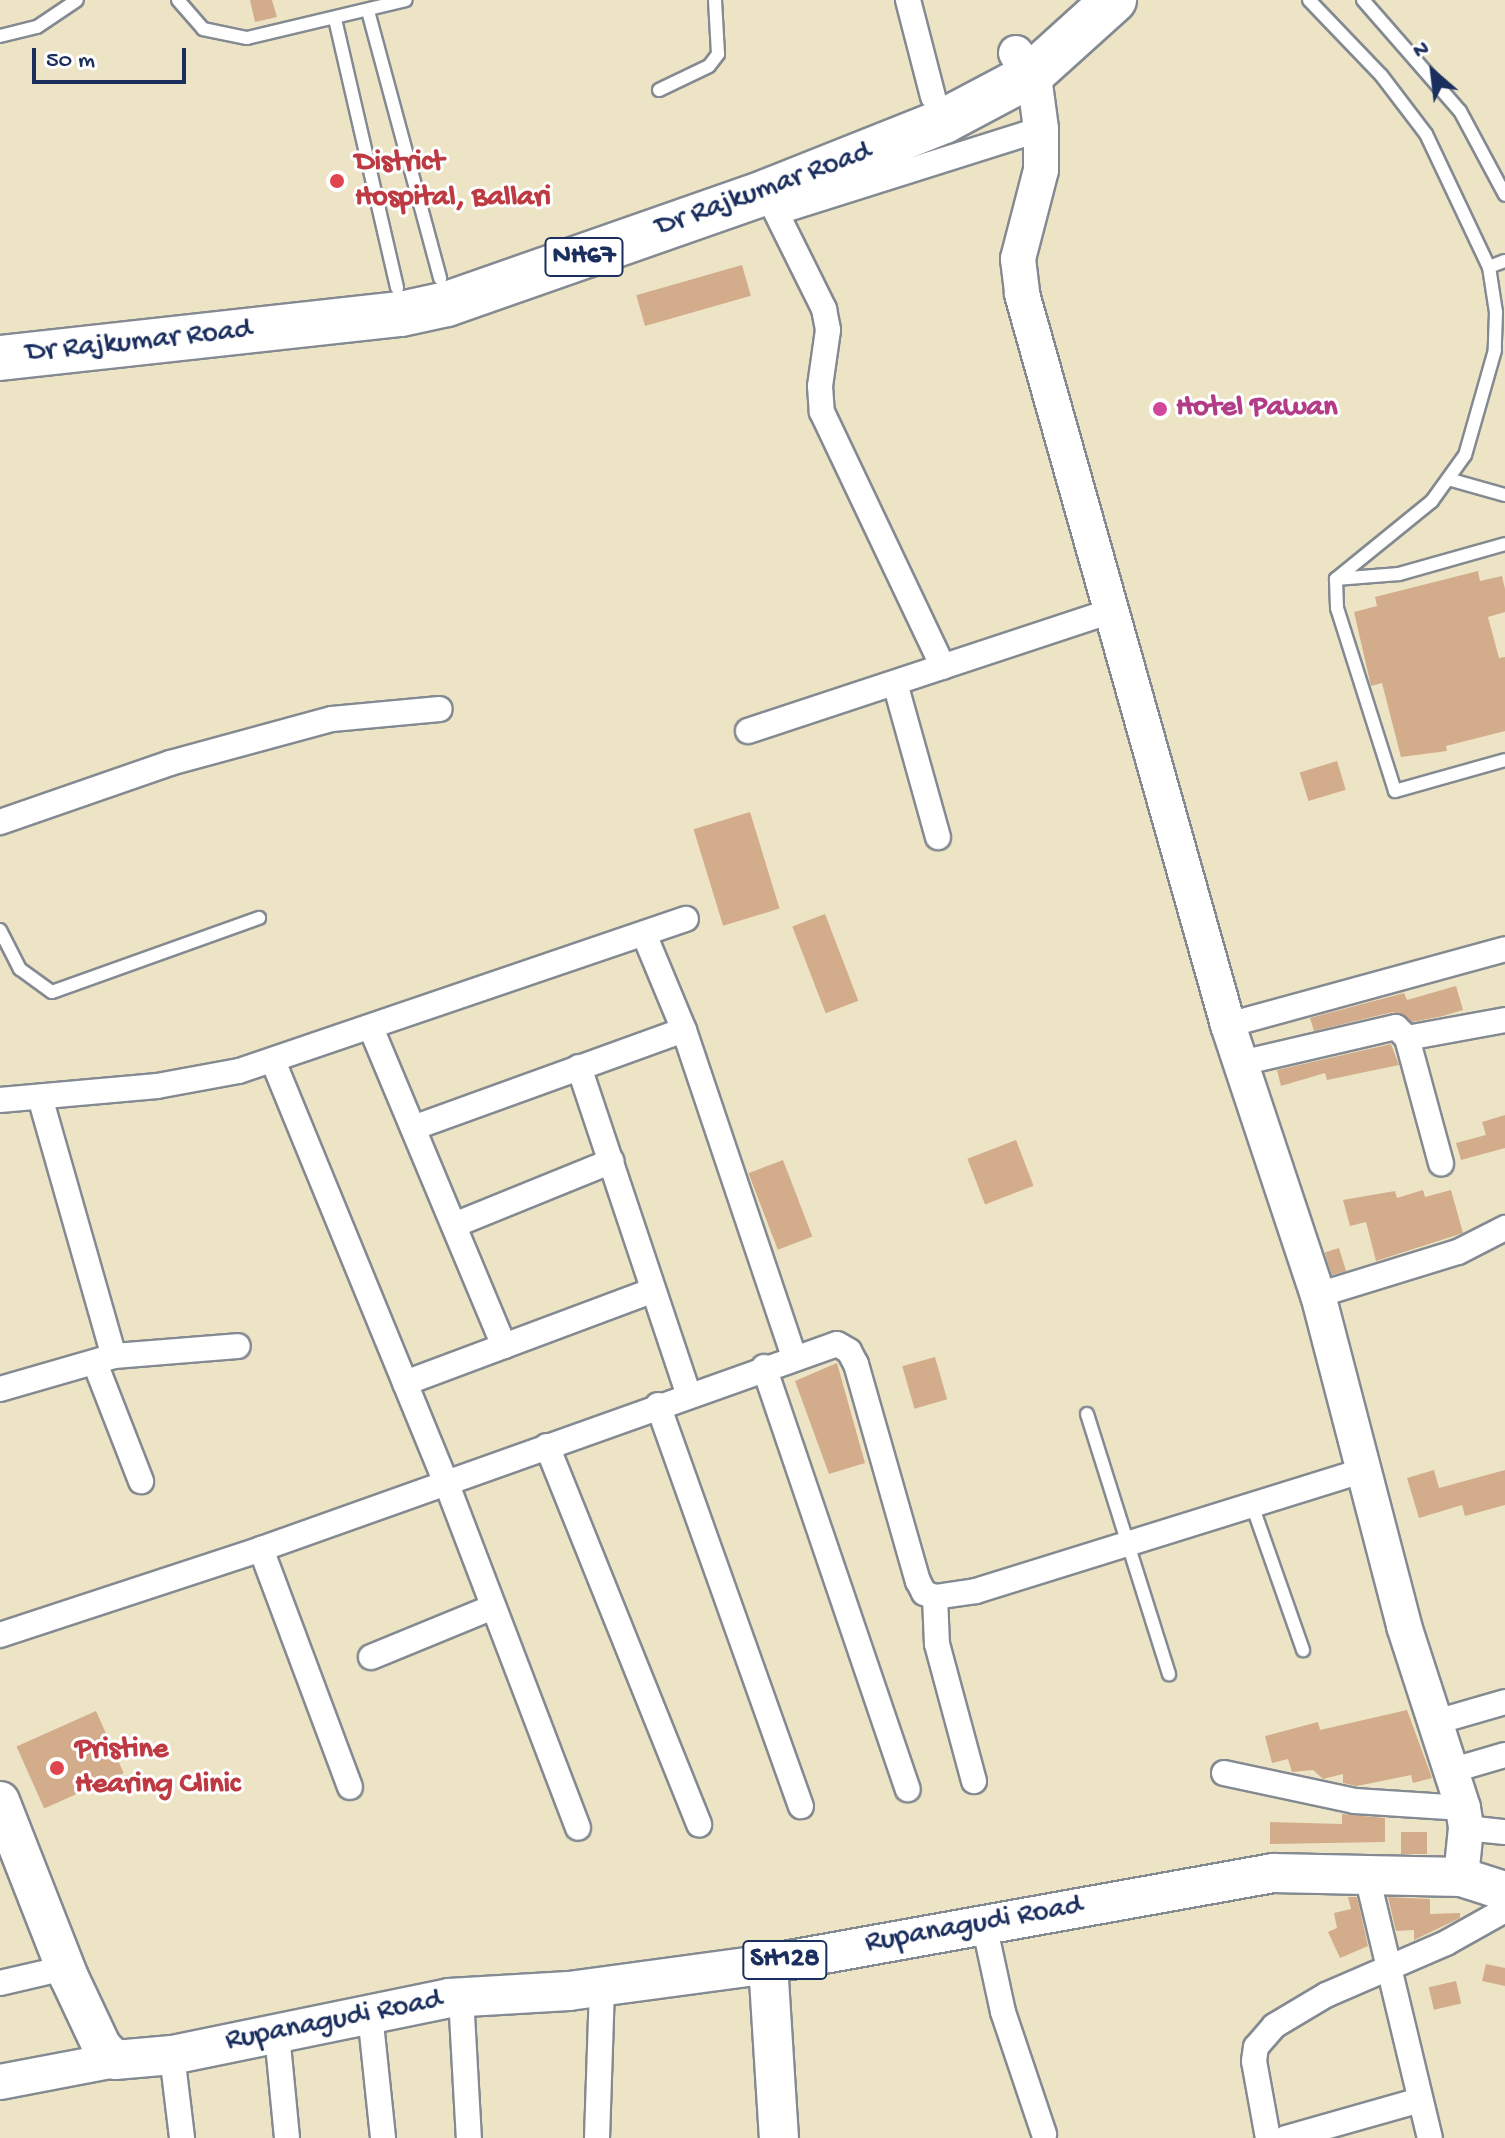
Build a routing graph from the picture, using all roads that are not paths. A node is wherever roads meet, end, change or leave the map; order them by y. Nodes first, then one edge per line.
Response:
1 (77, 0) edge
2 (178, 0) edge
3 (406, 0) edge
4 (715, 0) edge
5 (908, 0) edge
6 (1078, 0) edge
7 (1114, 0) edge
8 (1309, 0) edge
9 (1363, 0) edge
10 (368, 11) junction
11 (335, 19) junction
12 (0, 36) edge
13 (1024, 64) junction
14 (659, 90) dead end
15 (933, 97) junction
16 (1041, 129) junction
17 (1505, 195) edge
18 (772, 202) junction
19 (1505, 261) edge
20 (1489, 267) junction
21 (440, 278) junction
22 (397, 288) junction
23 (0, 331) edge
24 (0, 358) edge
25 (1448, 479) junction
26 (1505, 495) edge
27 (1505, 544) edge
28 (1336, 579) junction
29 (1111, 611) junction
30 (943, 667) junction
31 (895, 683) junction
32 (440, 709) dead end
33 (748, 731) dead end
34 (1505, 760) edge
35 (0, 822) edge
36 (938, 837) dead end
37 (259, 918) dead end
38 (686, 919) dead end
39 (0, 930) edge
40 (644, 934) junction
41 (1505, 949) edge
42 (1505, 1020) edge
43 (1228, 1025) junction
44 (371, 1028) junction
45 (684, 1030) junction
46 (1407, 1038) junction
47 (273, 1061) junction
48 (1241, 1063) junction
49 (579, 1067) junction
50 (40, 1097) junction
51 (0, 1100) edge
52 (413, 1128) junction
53 (612, 1161) junction
54 (1441, 1163) dead end
55 (454, 1225) junction
56 (1505, 1228) edge
57 (651, 1291) junction
58 (1318, 1295) junction
59 (238, 1346) dead end
60 (504, 1346) junction
61 (794, 1356) junction
62 (104, 1360) junction
63 (764, 1367) junction
64 (405, 1383) junction
65 (0, 1389) edge
66 (688, 1393) junction
67 (658, 1405) junction
68 (1087, 1414) dead end
69 (547, 1446) junction
70 (1361, 1471) junction
71 (141, 1481) dead end
72 (446, 1482) junction
73 (1252, 1505) junction
74 (1127, 1544) junction
75 (261, 1549) junction
76 (935, 1597) junction
77 (493, 1607) junction
78 (0, 1635) edge
79 (1303, 1650) dead end
80 (371, 1657) dead end
81 (1169, 1674) dead end
82 (1505, 1702) edge
83 (1436, 1722) junction
84 (1505, 1755) edge
85 (1450, 1771) junction
86 (1224, 1773) dead end
87 (974, 1781) dead end
88 (350, 1787) dead end
89 (908, 1789) dead end
90 (0, 1801) edge
91 (801, 1806) dead end
92 (1464, 1818) junction
93 (699, 1825) dead end
94 (578, 1828) dead end
95 (1505, 1832) edge
96 (1367, 1876) junction
97 (1461, 1877) junction
98 (1505, 1891) edge
99 (1505, 1910) edge
100 (984, 1924) junction
101 (768, 1964) junction
102 (1390, 1966) junction
103 (67, 1972) junction
104 (0, 1983) edge
105 (602, 1987) junction
106 (461, 1997) junction
107 (370, 2014) junction
108 (277, 2034) junction
109 (172, 2055) junction
110 (115, 2060) junction
111 (0, 2082) edge
112 (1420, 2100) junction
113 (1044, 2134) dead end
114 (182, 2138) edge
115 (287, 2138) edge
116 (383, 2138) edge
117 (469, 2138) edge
118 (597, 2138) edge
119 (779, 2138) edge
120 (1268, 2138) edge
121 (1286, 2138) edge
122 (1430, 2138) edge

1 - 12 lane
2 - 11 lane
3 - 10 lane
4 - 14 lane
5 - 15 street
6 - 13 highway, Dr Rajkumar Road / NH67
7 - 13 highway, Dr Rajkumar Road / NH67
8 - 20 lane
9 - 17 lane
10 - 11 lane
10 - 21 lane
11 - 22 lane
13 - 15 highway, Dr Rajkumar Road / NH67
13 - 16 street
13 - 18 highway, Dr Rajkumar Road / NH67
15 - 21 highway, Dr Rajkumar Road / NH67
16 - 18 street
16 - 29 street
18 - 24 highway, Dr Rajkumar Road / NH67
18 - 30 street
19 - 20 lane
20 - 25 lane
21 - 22 highway, Dr Rajkumar Road / NH67
22 - 23 highway, Dr Rajkumar Road / NH67
25 - 26 lane
25 - 28 lane
27 - 28 lane
28 - 34 lane
29 - 30 street
29 - 43 street
30 - 31 street
31 - 33 street
31 - 36 street
32 - 35 street
37 - 39 lane
38 - 40 street
40 - 44 street
40 - 45 street
41 - 43 street
42 - 46 street
43 - 48 street
44 - 47 street
44 - 52 street
45 - 49 street
45 - 61 street
46 - 48 street
46 - 54 street
47 - 50 street
47 - 64 street
48 - 58 street
49 - 52 street
49 - 53 street
50 - 51 street
50 - 62 street
52 - 55 street
53 - 55 street
53 - 57 street
55 - 60 street
56 - 58 street
57 - 60 street
57 - 66 street
58 - 70 street
59 - 62 street
60 - 64 street
61 - 63 street
61 - 76 street
62 - 65 street
62 - 71 street
63 - 66 street
63 - 89 street
64 - 72 street
66 - 67 street
67 - 69 street
67 - 91 street
68 - 74 lane
69 - 72 street
69 - 93 street
70 - 73 street
70 - 83 street
72 - 75 street
72 - 77 street
73 - 74 street
73 - 79 lane
74 - 76 street
74 - 81 lane
75 - 78 street
75 - 88 street
76 - 87 street
77 - 80 street
77 - 94 street
82 - 83 street
83 - 85 street
84 - 85 street
85 - 92 street
86 - 92 street
90 - 103 main road
92 - 95 street
92 - 97 street
96 - 97 main road, Rupanagudi Road / SH128
96 - 100 main road, Rupanagudi Road / SH128
96 - 102 street
97 - 98 main road, Rupanagudi Road / SH128
99 - 102 street
100 - 101 main road, Rupanagudi Road / SH128
100 - 113 street
101 - 105 main road, Rupanagudi Road / SH128
101 - 119 main road
102 - 112 street
102 - 120 street
103 - 104 street
103 - 110 main road
105 - 106 main road, Rupanagudi Road / SH128
105 - 118 street
106 - 107 main road, Rupanagudi Road / SH128
106 - 117 street
107 - 108 main road, Rupanagudi Road / SH128
107 - 116 street
108 - 109 main road, Rupanagudi Road / SH128
108 - 115 street
109 - 110 main road, Rupanagudi Road / SH128
109 - 114 street
110 - 111 street, SH128
112 - 121 street
112 - 122 street

